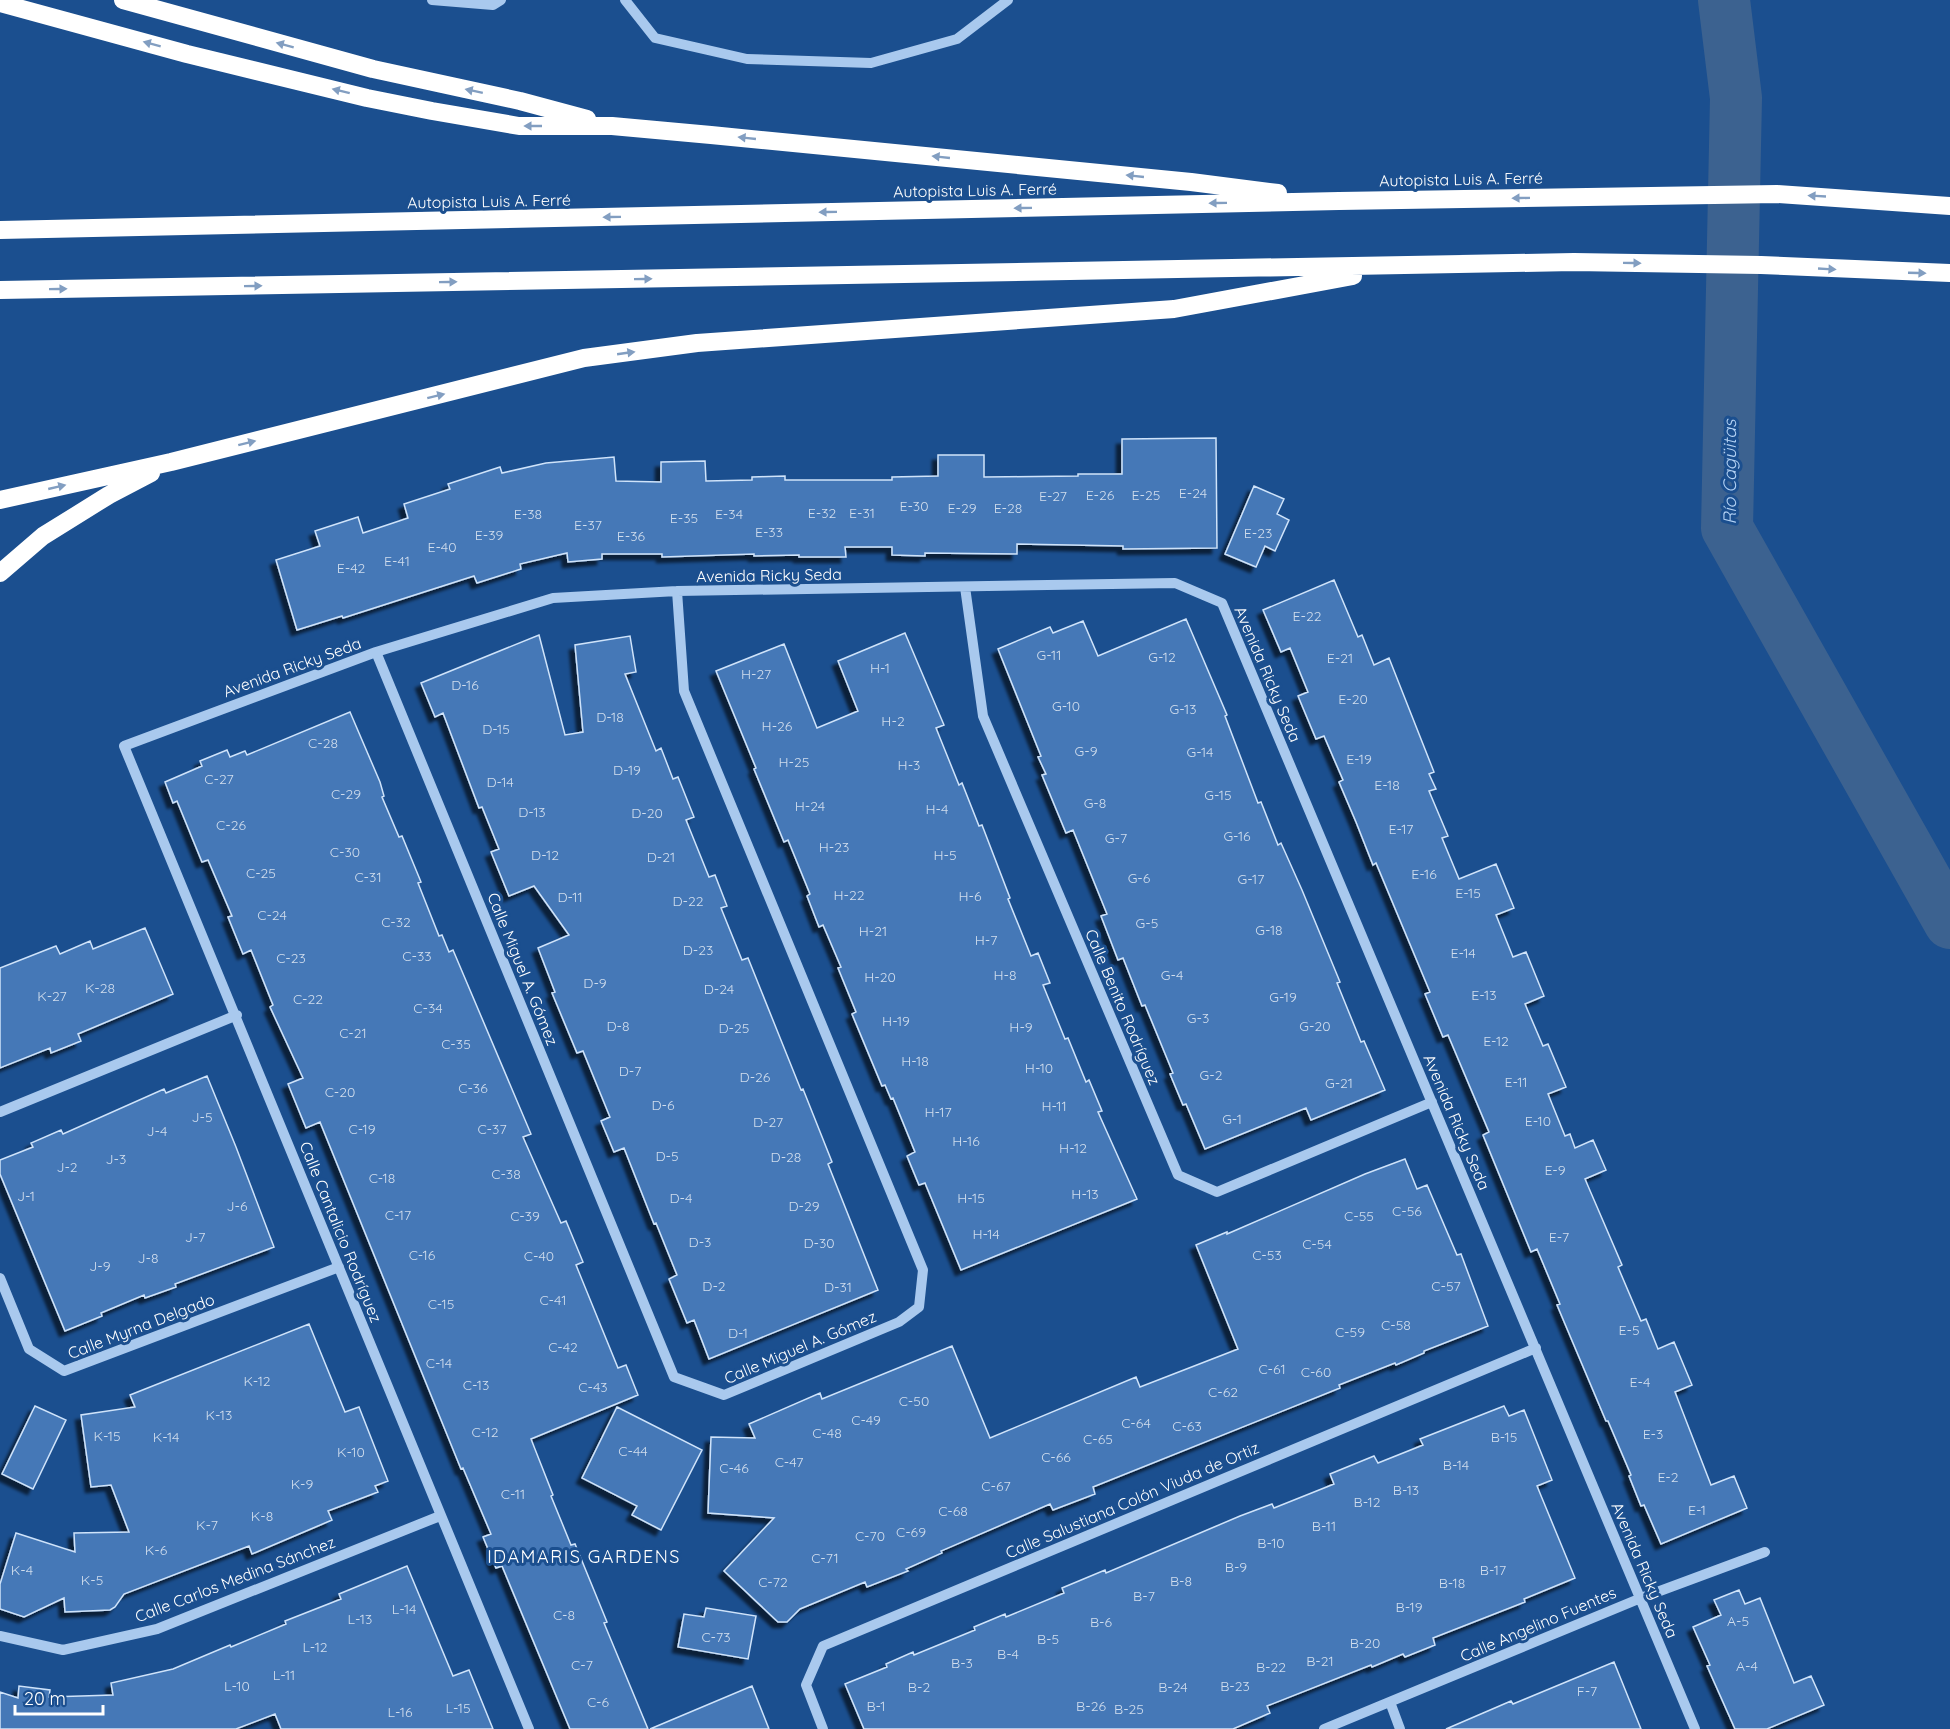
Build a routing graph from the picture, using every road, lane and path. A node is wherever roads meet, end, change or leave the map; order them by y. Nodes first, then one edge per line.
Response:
1 (123, 0) edge
2 (432, 0) edge
3 (501, 0) edge
4 (625, 0) edge
5 (1008, 0) edge
6 (0, 3) edge
7 (612, 126) junction
8 (1950, 192) edge
9 (1339, 201) junction
10 (1900, 201) junction
11 (1950, 206) edge
12 (0, 230) edge
13 (1403, 266) junction
14 (1950, 273) edge
15 (0, 290) edge
16 (171, 462) junction
17 (0, 500) edge
18 (0, 573) edge
19 (965, 587) junction
20 (677, 591) junction
21 (376, 652) junction
22 (124, 746) joint
23 (237, 1015) junction
24 (1432, 1102) junction
25 (0, 1112) edge
26 (339, 1267) junction
27 (0, 1278) edge
28 (1536, 1348) junction
29 (440, 1516) junction
30 (1765, 1552) dead end
31 (1641, 1598) junction
32 (0, 1636) edge
33 (1390, 1702) junction
34 (529, 1729) edge
35 (823, 1729) edge
36 (1324, 1729) edge
37 (1400, 1729) edge
38 (1695, 1729) edge

7 -> 1 highway
2 - 3 street
4 - 5 street
7 -> 6 highway
9 -> 7 highway
8 - 10 highway
10 -> 9 highway, Autopista Luis A. Ferré
9 -> 12 highway, Autopista Luis A. Ferré
10 - 11 highway, Autopista Luis A. Ferré
13 -> 14 highway
15 -> 13 highway
16 -> 13 highway
17 -> 16 highway
16 - 18 highway
19 - 20 street, Avenida Ricky Seda
19 - 24 street, Avenida Ricky Seda
19 - 24 street, Calle Benito Rodríguez
20 - 21 street, Avenida Ricky Seda
20 - 21 street, Calle Miguel A. Gómez
21 - 22 street, Avenida Ricky Seda
22 - 23 street, Calle Cantalicio Rodríguez
23 - 25 street
23 - 26 street, Calle Cantalicio Rodríguez
24 - 28 street, Avenida Ricky Seda
26 - 27 street, Calle Myrna Delgado
26 - 29 street, Calle Cantalicio Rodríguez
28 - 31 street, Avenida Ricky Seda
28 - 35 street, Calle Salustiana Colón Viuda de Ortiz
29 - 32 street, Calle Carlos Medina Sánchez
29 - 34 street, Calle Cantalicio Rodríguez
30 - 31 street, Calle Angelino Fuentes
31 - 33 street, Calle Angelino Fuentes
31 - 38 street, Avenida Ricky Seda
33 - 36 street, Calle Angelino Fuentes
33 - 37 street

